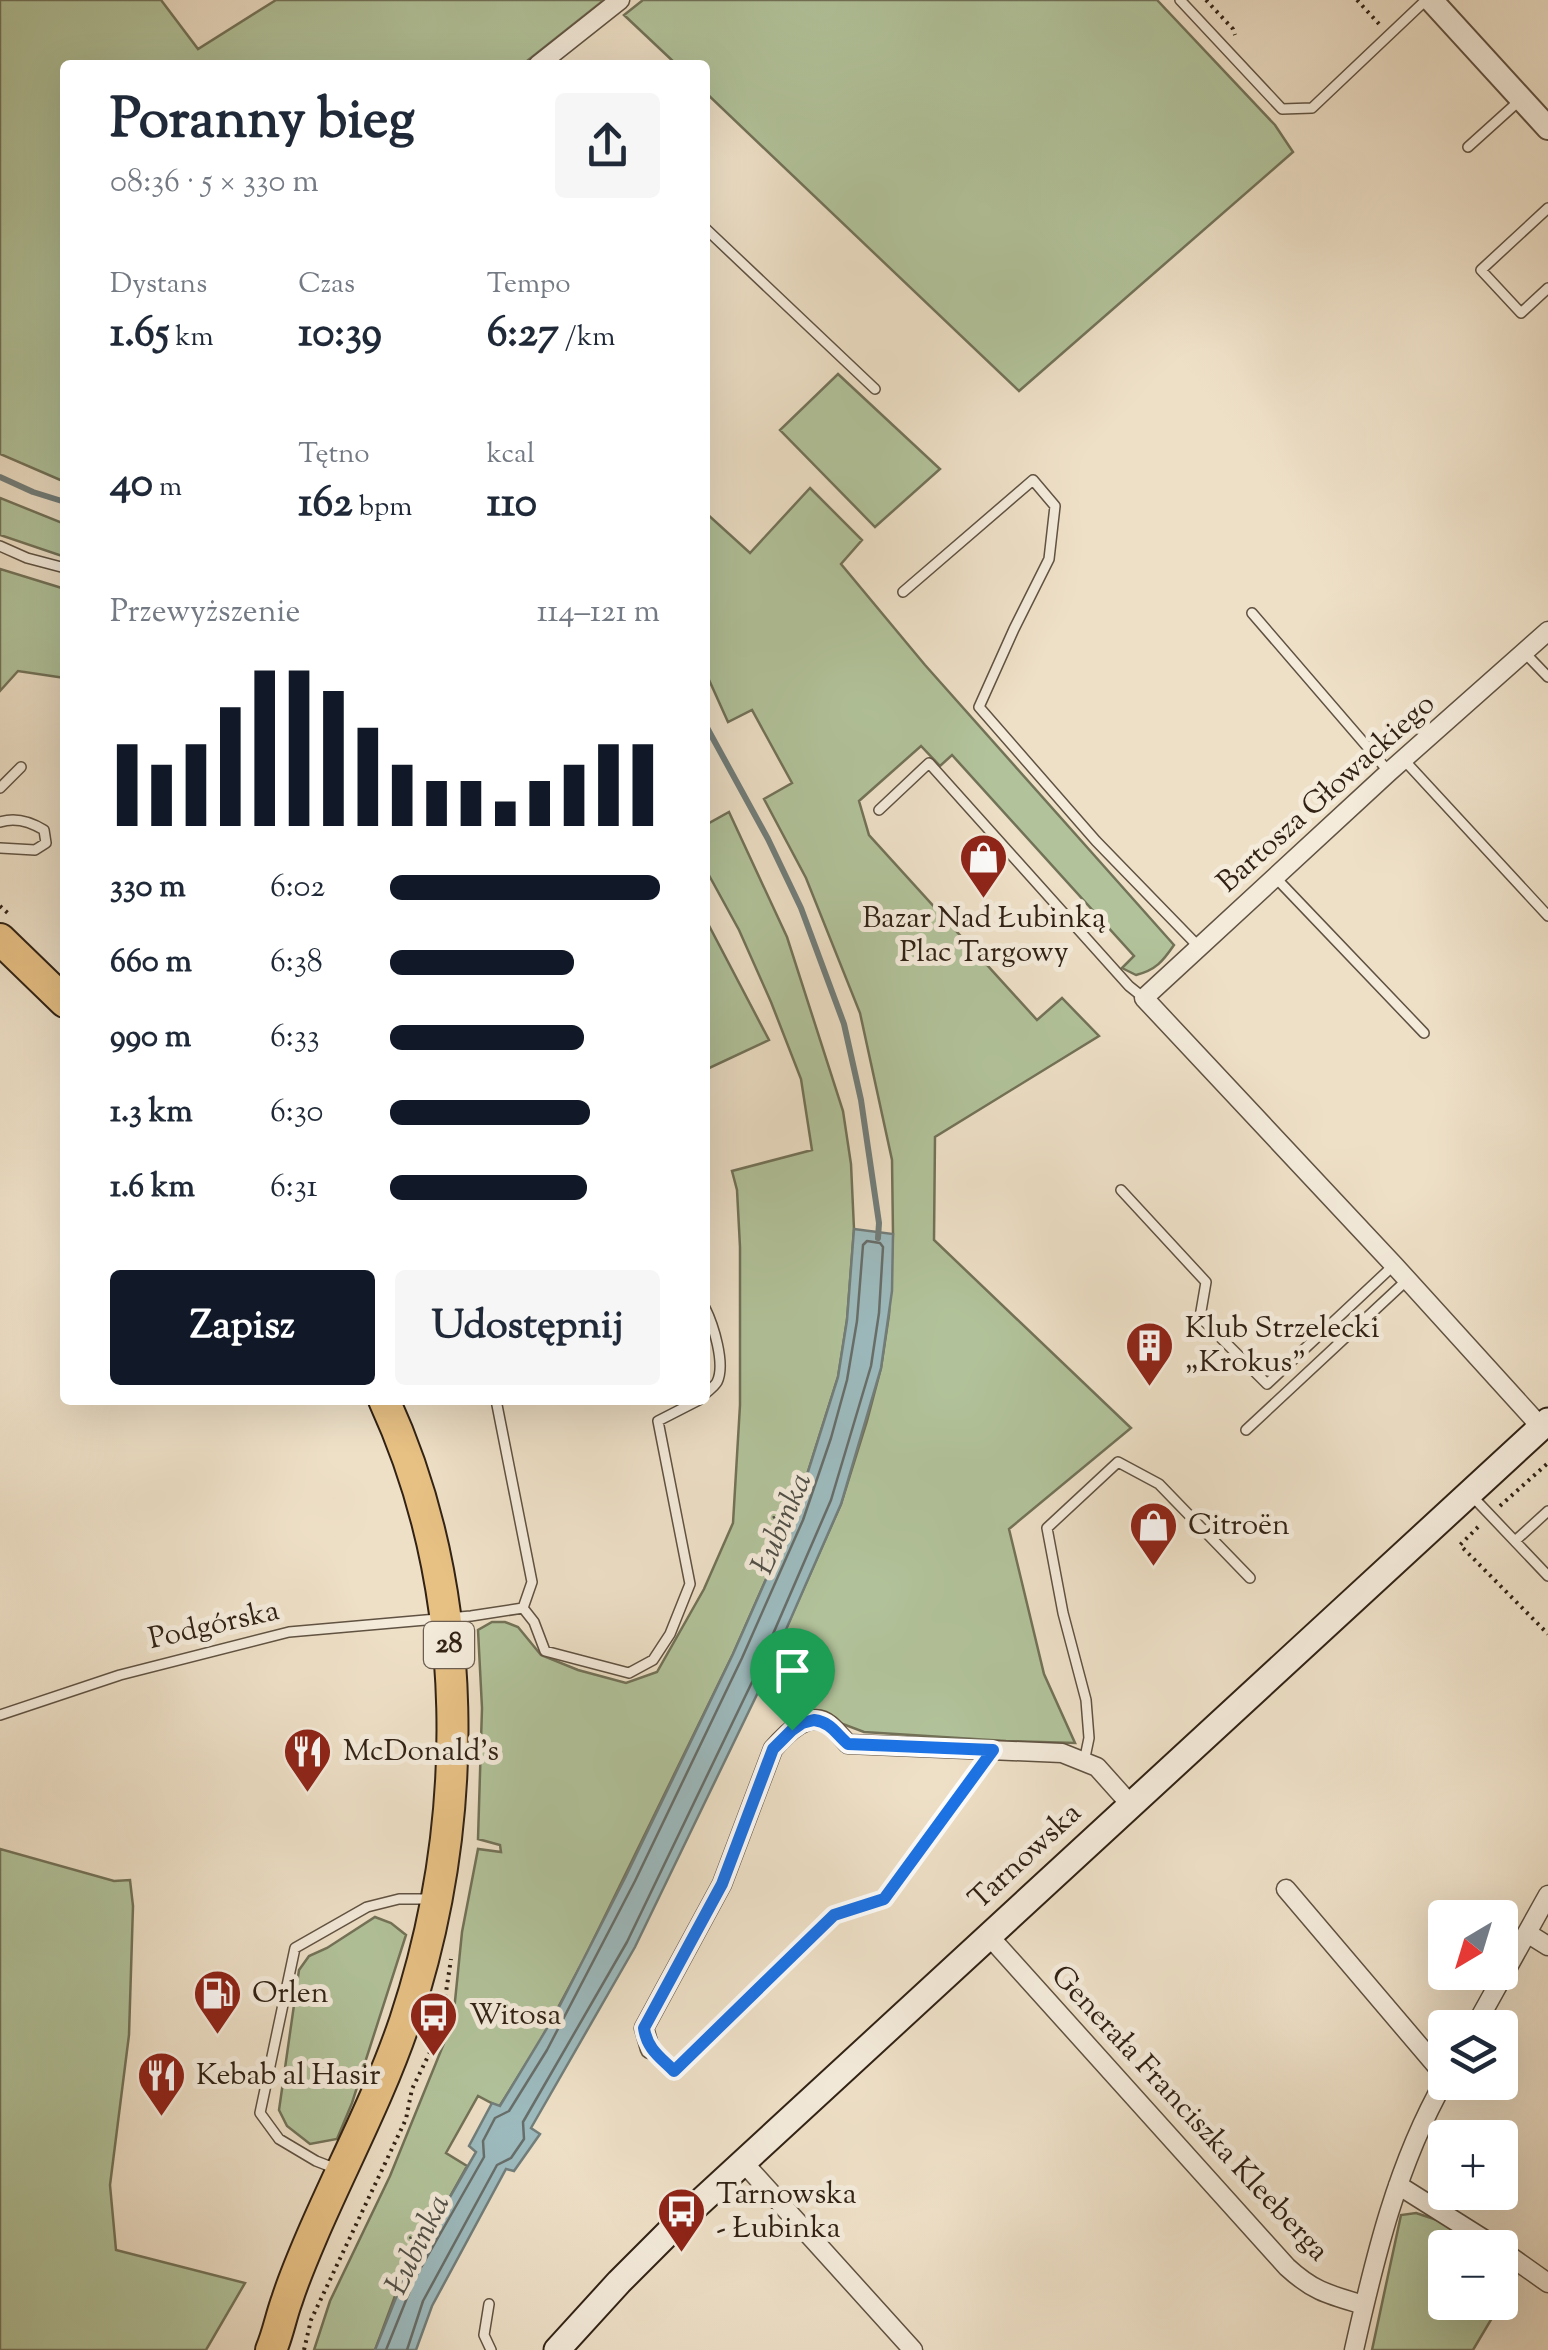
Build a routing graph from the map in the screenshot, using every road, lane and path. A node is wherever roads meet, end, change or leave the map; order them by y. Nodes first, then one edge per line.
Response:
1 (620, 0) edge
2 (1180, 0) edge
3 (1206, 0) edge
4 (1356, 0) edge
5 (1429, 0) edge
6 (1383, 29) dead end
7 (1240, 46) dead end
8 (544, 60) edge
9 (1522, 100) junction
10 (1548, 128) edge
11 (1468, 147) dead end
12 (1548, 208) edge
13 (710, 233) edge
14 (1548, 288) edge
15 (876, 389) dead end
16 (0, 546) edge
17 (60, 567) edge
18 (903, 592) dead end
19 (1252, 613) dead end
20 (1548, 632) edge
21 (1524, 652) junction
22 (1548, 677) edge
23 (1404, 760) junction
24 (21, 767) dead end
25 (1389, 772) junction
26 (0, 788) edge
27 (880, 810) dead end
28 (0, 822) edge
29 (0, 848) edge
30 (1274, 877) junction
31 (1548, 916) edge
32 (0, 939) edge
33 (1198, 948) junction
34 (60, 997) edge
35 (1144, 998) junction
36 (1424, 1033) dead end
37 (1122, 1190) dead end
38 (1394, 1265) junction
39 (1408, 1280) junction
40 (710, 1319) edge
41 (710, 1389) edge
42 (386, 1405) edge
43 (497, 1405) edge
44 (689, 1405) edge
45 (1545, 1424) edge
46 (1246, 1430) dead end
47 (1548, 1463) edge
48 (1470, 1494) junction
49 (1548, 1511) edge
50 (1490, 1515) junction
51 (1516, 1542) junction
52 (1548, 1576) edge
53 (1250, 1578) dead end
54 (523, 1608) junction
55 (447, 1618) junction
56 (1548, 1634) edge
57 (0, 1715) edge
58 (993, 1750) junction
59 (1084, 1762) junction
60 (1132, 1805) junction
61 (1286, 1890) dead end
62 (1548, 1895) edge
63 (436, 1900) junction
64 (1527, 1933) junction
65 (989, 1936) junction
66 (1548, 1946) edge
67 (1484, 2010) edge
68 (650, 2049) joint
69 (1428, 2058) edge
70 (1435, 2100) edge
71 (406, 2119) dead end
72 (743, 2162) junction
73 (342, 2172) junction
74 (1398, 2185) junction
75 (1470, 2230) edge
76 (1518, 2262) edge
77 (1548, 2284) edge
78 (489, 2304) dead end
79 (1364, 2305) junction
80 (568, 2346) edge
81 (273, 2348) edge
82 (304, 2350) edge
83 (491, 2350) edge
84 (913, 2350) edge
85 (1354, 2350) edge

1 - 8 street
2 - 5 lane
3 - 7 path
4 - 6 path
5 - 9 street
9 - 10 street
9 - 11 lane
12 - 14 lane
13 - 15 lane
16 - 17 lane
18 - 33 lane
19 - 25 lane
20 - 21 street, Bartosza Głowackiego
21 - 22 lane
21 - 23 street, Bartosza Głowackiego
23 - 25 street, Bartosza Głowackiego
23 - 31 lane
24 - 26 lane
25 - 30 street, Bartosza Głowackiego
27 - 35 lane
28 - 29 lane
30 - 33 street, Bartosza Głowackiego
30 - 36 lane
32 - 34 main road
33 - 35 street, Bartosza Głowackiego
35 - 38 street
37 - 38 lane
38 - 39 street
39 - 45 street
39 - 46 lane
40 - 41 lane
42 - 55 main road, 28
43 - 54 lane
44 - 54 lane
45 - 48 main road, Tarnowska
47 - 50 path
48 - 50 lane
48 - 60 main road, Tarnowska
49 - 51 lane
50 - 51 lane
50 - 56 path
51 - 52 lane
53 - 59 lane
54 - 55 lane, Podgórska
55 - 57 lane, Podgórska
55 - 63 main road, 28
58 - 59 street
58 - 68 lane
58 - 68 street
59 - 60 street
60 - 65 main road, Tarnowska
61 - 69 street
62 - 64 street
63 - 73 main road, 28
63 - 73 lane
64 - 66 street
64 - 67 street
65 - 72 main road, Tarnowska
65 - 79 street, Generała Franciszka Kleeberga
70 - 74 street
71 - 82 path
72 - 80 main road, Tarnowska
72 - 84 street
73 - 81 main road, 28
74 - 75 street
74 - 79 street
76 - 77 street
78 - 83 lane
79 - 85 street

